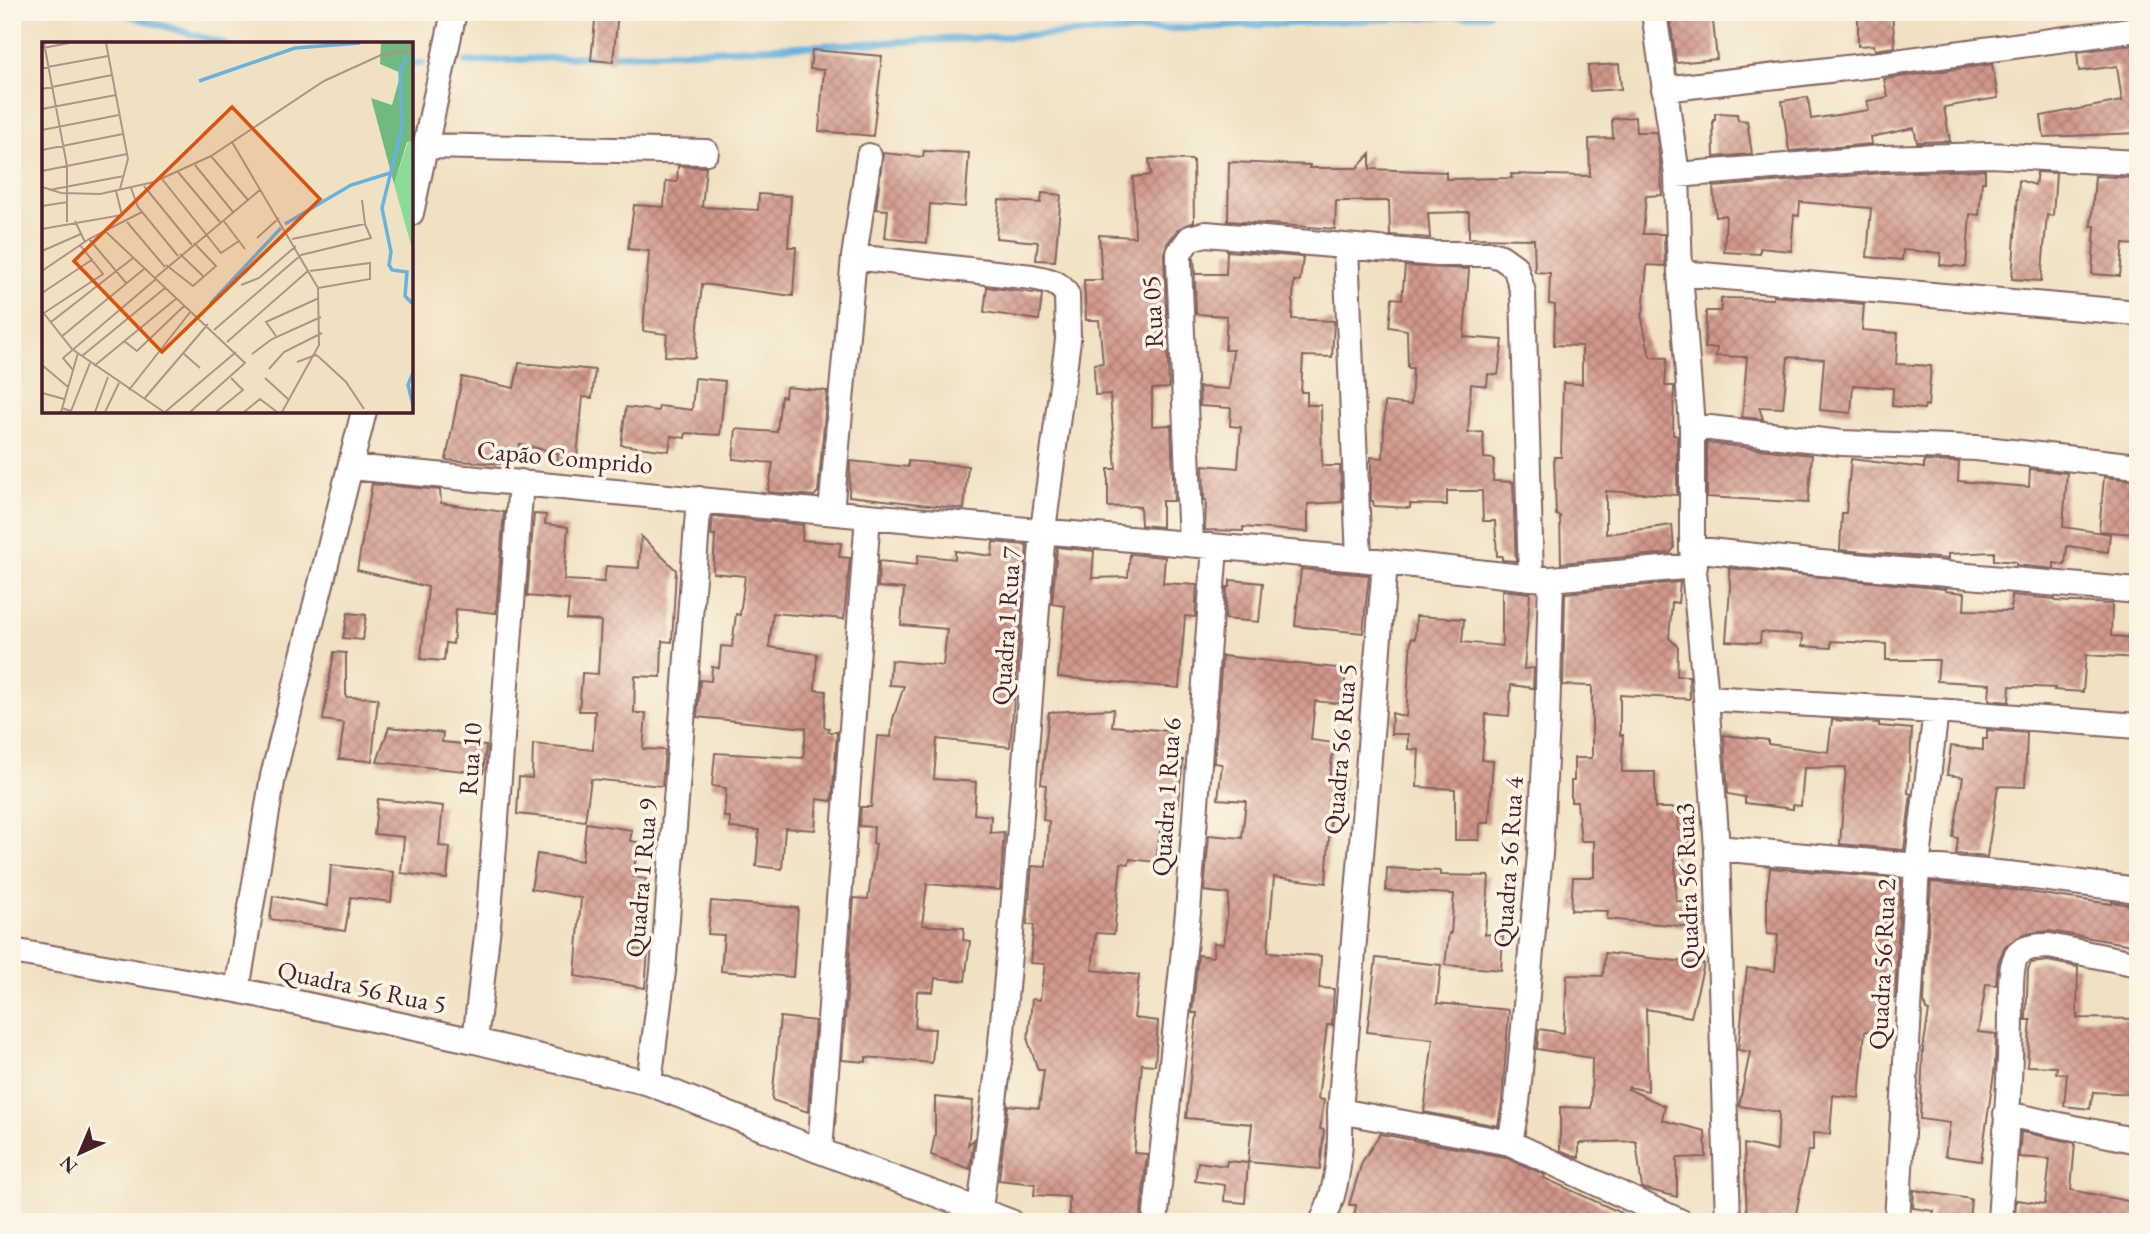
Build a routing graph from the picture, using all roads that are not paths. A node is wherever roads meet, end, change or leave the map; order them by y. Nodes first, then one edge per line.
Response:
1 (454, 12) edge
2 (1654, 12) edge
3 (2138, 29) edge
4 (1664, 89) junction
5 (427, 145) junction
6 (706, 152) dead end
7 (869, 156) dead end
8 (2138, 163) edge
9 (1677, 176) junction
10 (413, 205) edge
11 (1346, 248) junction
12 (855, 257) junction
13 (1680, 273) junction
14 (2138, 313) edge
15 (364, 413) edge
16 (1692, 426) junction
17 (2138, 466) edge
18 (351, 467) junction
19 (521, 482) junction
20 (699, 499) junction
21 (831, 512) junction
22 (868, 516) junction
23 (1043, 530) junction
24 (1203, 546) junction
25 (1693, 558) junction
26 (1359, 559) junction
27 (1385, 563) junction
28 (1541, 578) junction
29 (2138, 591) edge
30 (1706, 698) junction
31 (1936, 711) junction
32 (2138, 726) edge
33 (1717, 848) junction
34 (1917, 867) junction
35 (2138, 890) edge
36 (12, 951) edge
37 (2138, 964) edge
38 (237, 990) junction
39 (475, 1041) junction
40 (649, 1083) junction
41 (1340, 1111) junction
42 (2006, 1114) junction
43 (2138, 1142) edge
44 (1510, 1143) junction
45 (820, 1150) junction
46 (980, 1209) junction
47 (1011, 1222) edge
48 (1156, 1222) edge
49 (1322, 1222) edge
50 (1681, 1222) edge
51 (1728, 1222) edge
52 (1897, 1222) edge
53 (2000, 1222) edge

1 - 5 street
2 - 4 street, Quadra 56 Rua3
3 - 4 street
4 - 9 street, Quadra 56 Rua3
5 - 6 street
5 - 10 street
7 - 12 street
8 - 9 street
9 - 13 street, Quadra 56 Rua3
11 - 24 street, Rua 05
11 - 26 street
11 - 28 street, Quadra 56 Rua 4
12 - 21 street
12 - 23 street
13 - 14 street
13 - 16 street, Quadra 56 Rua3
15 - 18 street
16 - 17 street
16 - 25 street, Quadra 56 Rua3
18 - 19 street, Capão Comprido
18 - 38 street
19 - 20 street, Capão Comprido
19 - 39 street, Rua 10
20 - 21 street, Capão Comprido
20 - 40 street, Quadra 1 Rua 9
21 - 22 street, Capão Comprido
22 - 23 street, Quadra 1 Rua 7
22 - 45 street
23 - 24 street
23 - 46 street, Quadra 1 Rua 7
24 - 26 street
24 - 48 street, Quadra 1 Rua 6
25 - 28 street
25 - 29 street
25 - 30 street, Quadra 56 Rua3
26 - 27 street
27 - 28 street
27 - 41 street, Quadra 56 Rua 5
28 - 44 street, Quadra 56 Rua 4
30 - 31 street
30 - 33 street, Quadra 56 Rua3
31 - 32 street
31 - 34 street, Quadra 56 Rua 2
33 - 34 street
33 - 51 street, Quadra 56 Rua3
34 - 35 street
34 - 52 street, Quadra 56 Rua 2
36 - 38 street, Quadra 56 Rua 5
37 - 42 street
38 - 39 street, Quadra 56 Rua 5
39 - 40 street
40 - 45 street
41 - 44 street
41 - 49 street, Quadra 56 Rua 5
42 - 43 street
42 - 53 street
44 - 50 street
45 - 46 street
46 - 47 street

